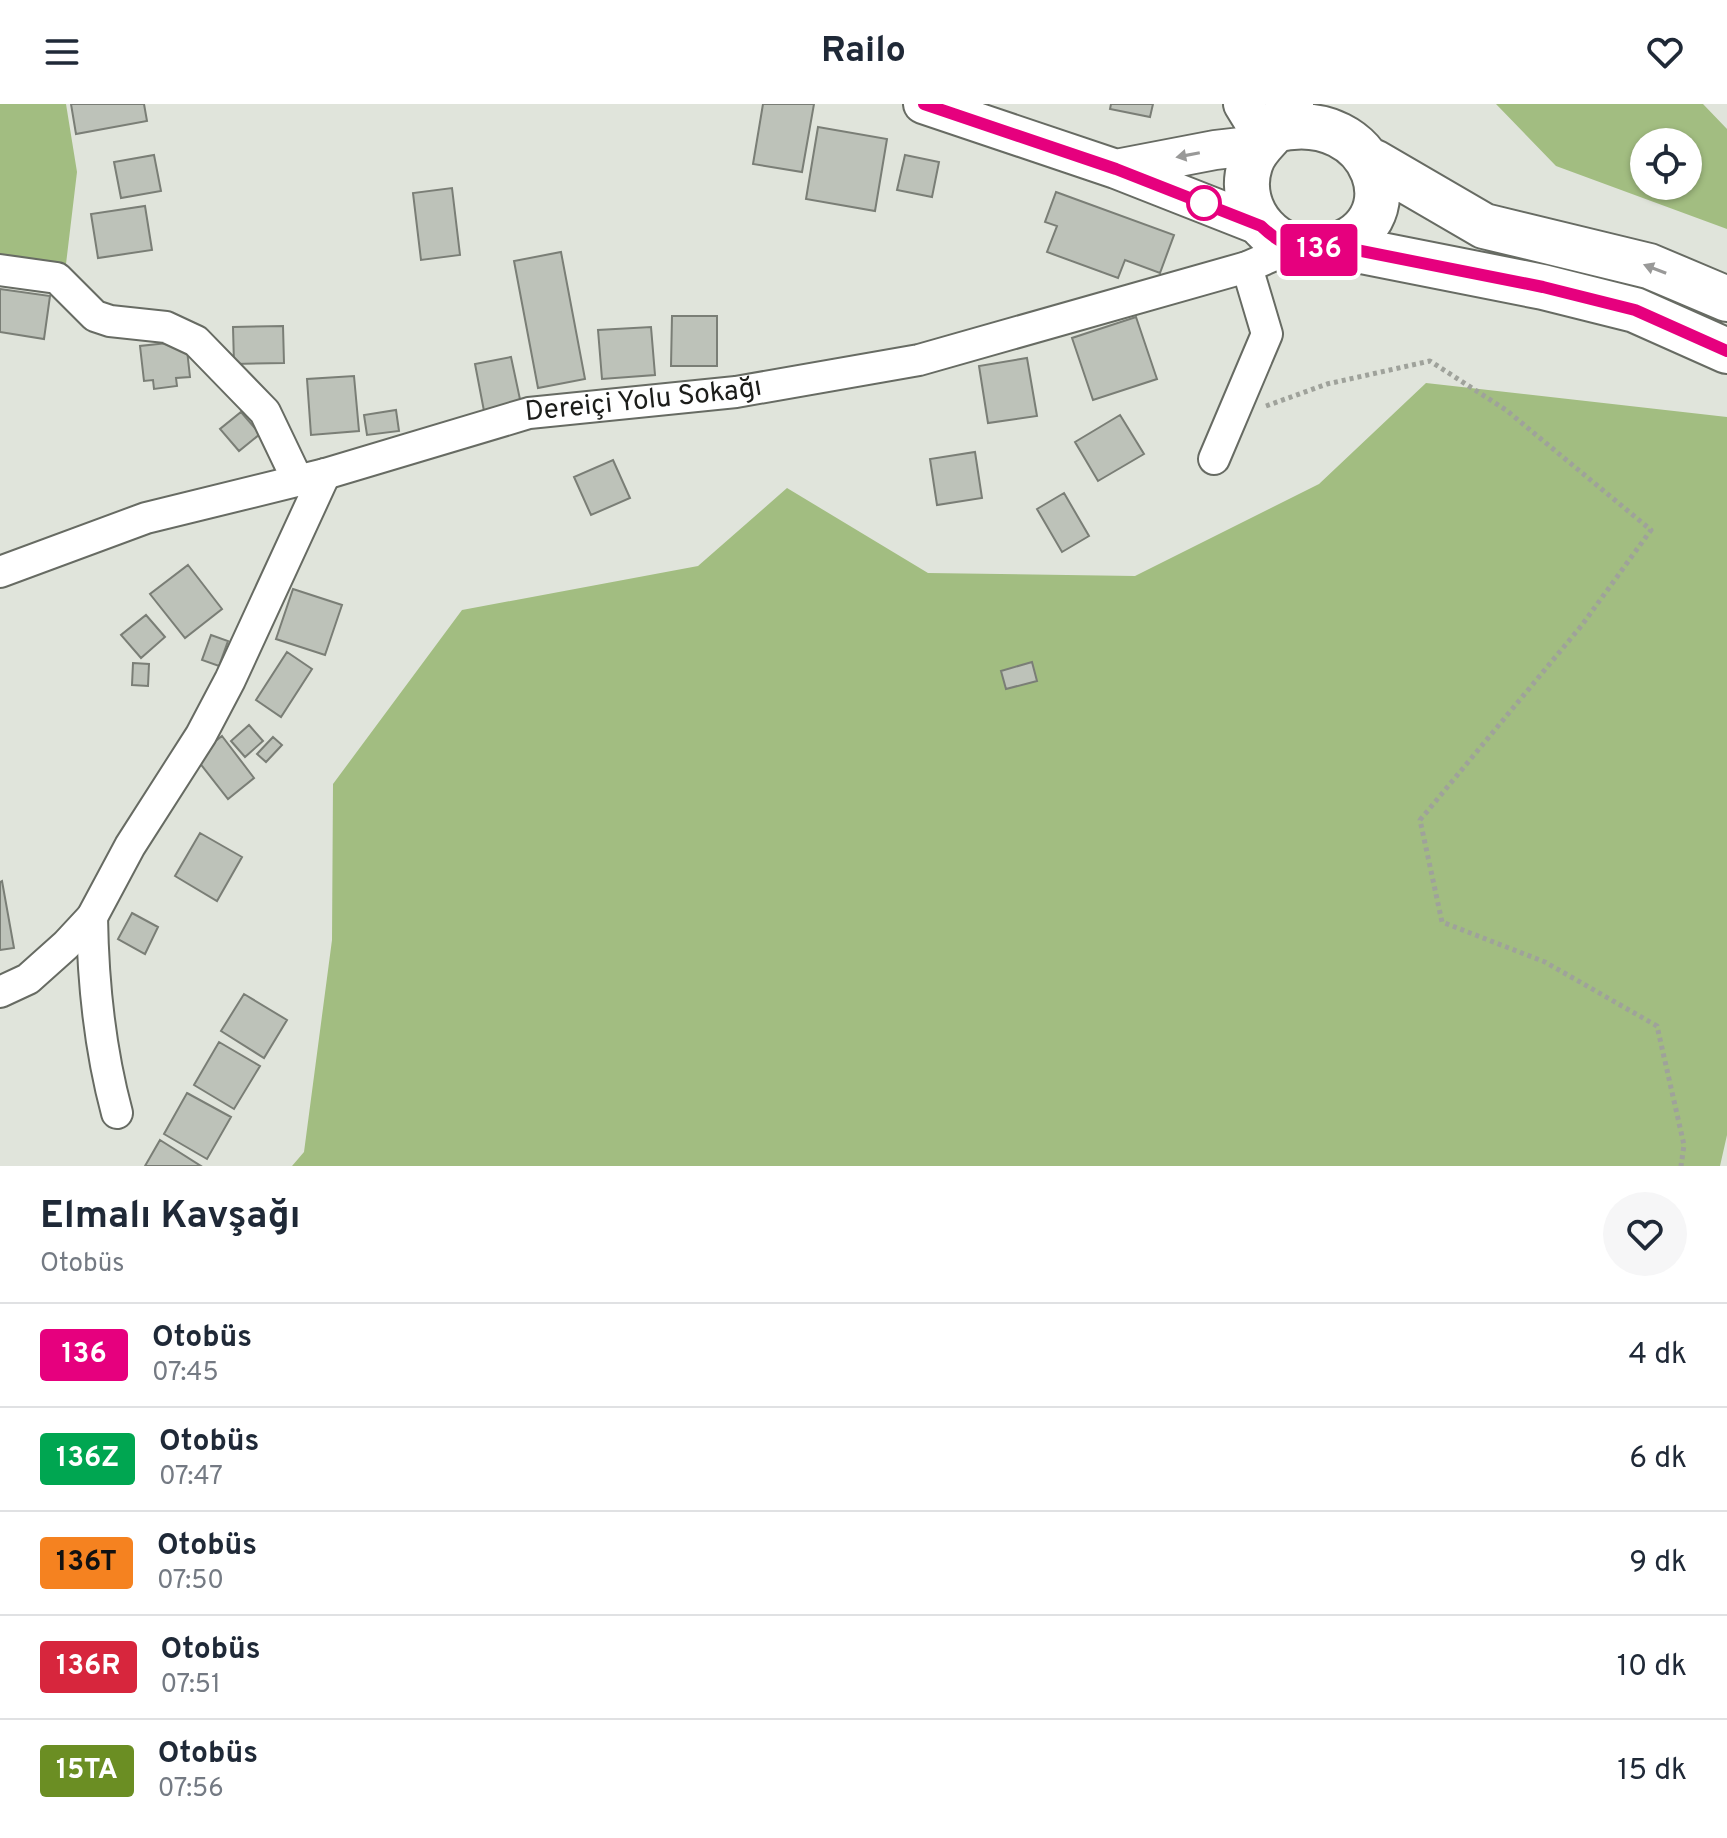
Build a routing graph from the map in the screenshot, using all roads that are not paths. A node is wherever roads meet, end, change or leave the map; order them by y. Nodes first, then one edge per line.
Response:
1 (923, 104) edge
2 (1267, 125) edge
3 (1368, 136) edge
4 (1116, 169) junction
5 (1277, 236) junction
6 (1336, 246) junction
7 (1247, 267) junction
8 (0, 270) edge
9 (1727, 299) edge
10 (1727, 351) edge
11 (1214, 459) dead end
12 (312, 477) junction
13 (0, 572) edge
14 (92, 917) junction
15 (0, 992) edge
16 (117, 1113) dead end

1 - 4 street
2 - 3 highway
2 -> 4 street
2 - 5 highway
3 - 6 highway
9 -> 3 highway
4 - 5 street
5 - 6 highway
5 - 7 street, Dereiçi Yolu Sokağı
6 - 10 highway
7 - 11 street
7 - 12 street, Dereiçi Yolu Sokağı
8 - 12 street
12 - 13 street, Dereiçi Yolu Sokağı
12 - 14 street
14 - 15 street
14 - 16 street

